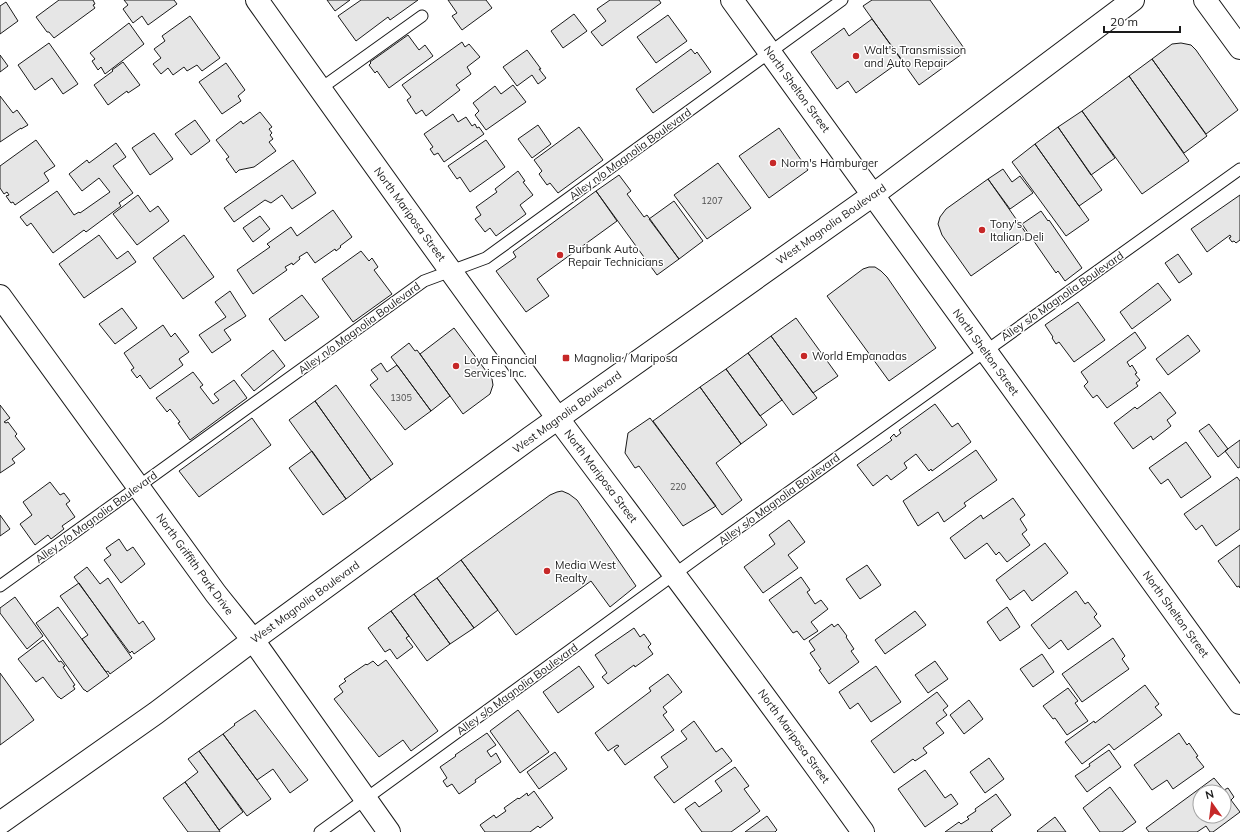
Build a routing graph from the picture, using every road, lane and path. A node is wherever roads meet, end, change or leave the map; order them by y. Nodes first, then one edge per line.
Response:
1 (257, 0) edge
2 (732, 0) edge
3 (842, 0) edge
4 (1133, 0) edge
5 (1205, 0) edge
6 (422, 16) dead end
7 (1240, 48) edge
8 (770, 53) junction
9 (320, 89) junction
10 (1240, 169) edge
11 (873, 194) junction
12 (451, 271) junction
13 (0, 296) edge
14 (985, 350) junction
15 (558, 418) junction
16 (139, 486) junction
17 (674, 575) junction
18 (0, 586) edge
19 (253, 640) junction
20 (1240, 703) edge
21 (365, 800) junction
22 (0, 823) edge
23 (320, 832) edge
24 (389, 832) edge
25 (863, 832) edge

1 - 9 street, North Mariposa Street
2 - 8 street, North Shelton Street
3 - 8 lane, Alley n/o Magnolia Boulevard
4 - 11 street, West Magnolia Boulevard
5 - 7 street
6 - 9 lane
8 - 11 street, North Shelton Street
8 - 12 lane, Alley n/o Magnolia Boulevard
9 - 12 street, North Mariposa Street
10 - 14 lane, Alley s/o Magnolia Boulevard
11 - 14 street, North Shelton Street
11 - 15 street, West Magnolia Boulevard
12 - 15 street, North Mariposa Street
12 - 16 lane, Alley n/o Magnolia Boulevard
13 - 16 street, North Griffith Park Drive
14 - 17 lane, Alley s/o Magnolia Boulevard
14 - 20 street, North Shelton Street
15 - 17 street, North Mariposa Street
15 - 19 street, West Magnolia Boulevard
16 - 18 lane, Alley n/o Magnolia Boulevard
16 - 19 street, North Griffith Park Drive
17 - 21 lane, Alley s/o Magnolia Boulevard
17 - 25 street, North Mariposa Street
19 - 21 street, North Griffith Park Drive
19 - 22 street, West Magnolia Boulevard
21 - 23 lane, Alley s/o Magnolia Boulevard
21 - 24 street, North Griffith Park Drive

